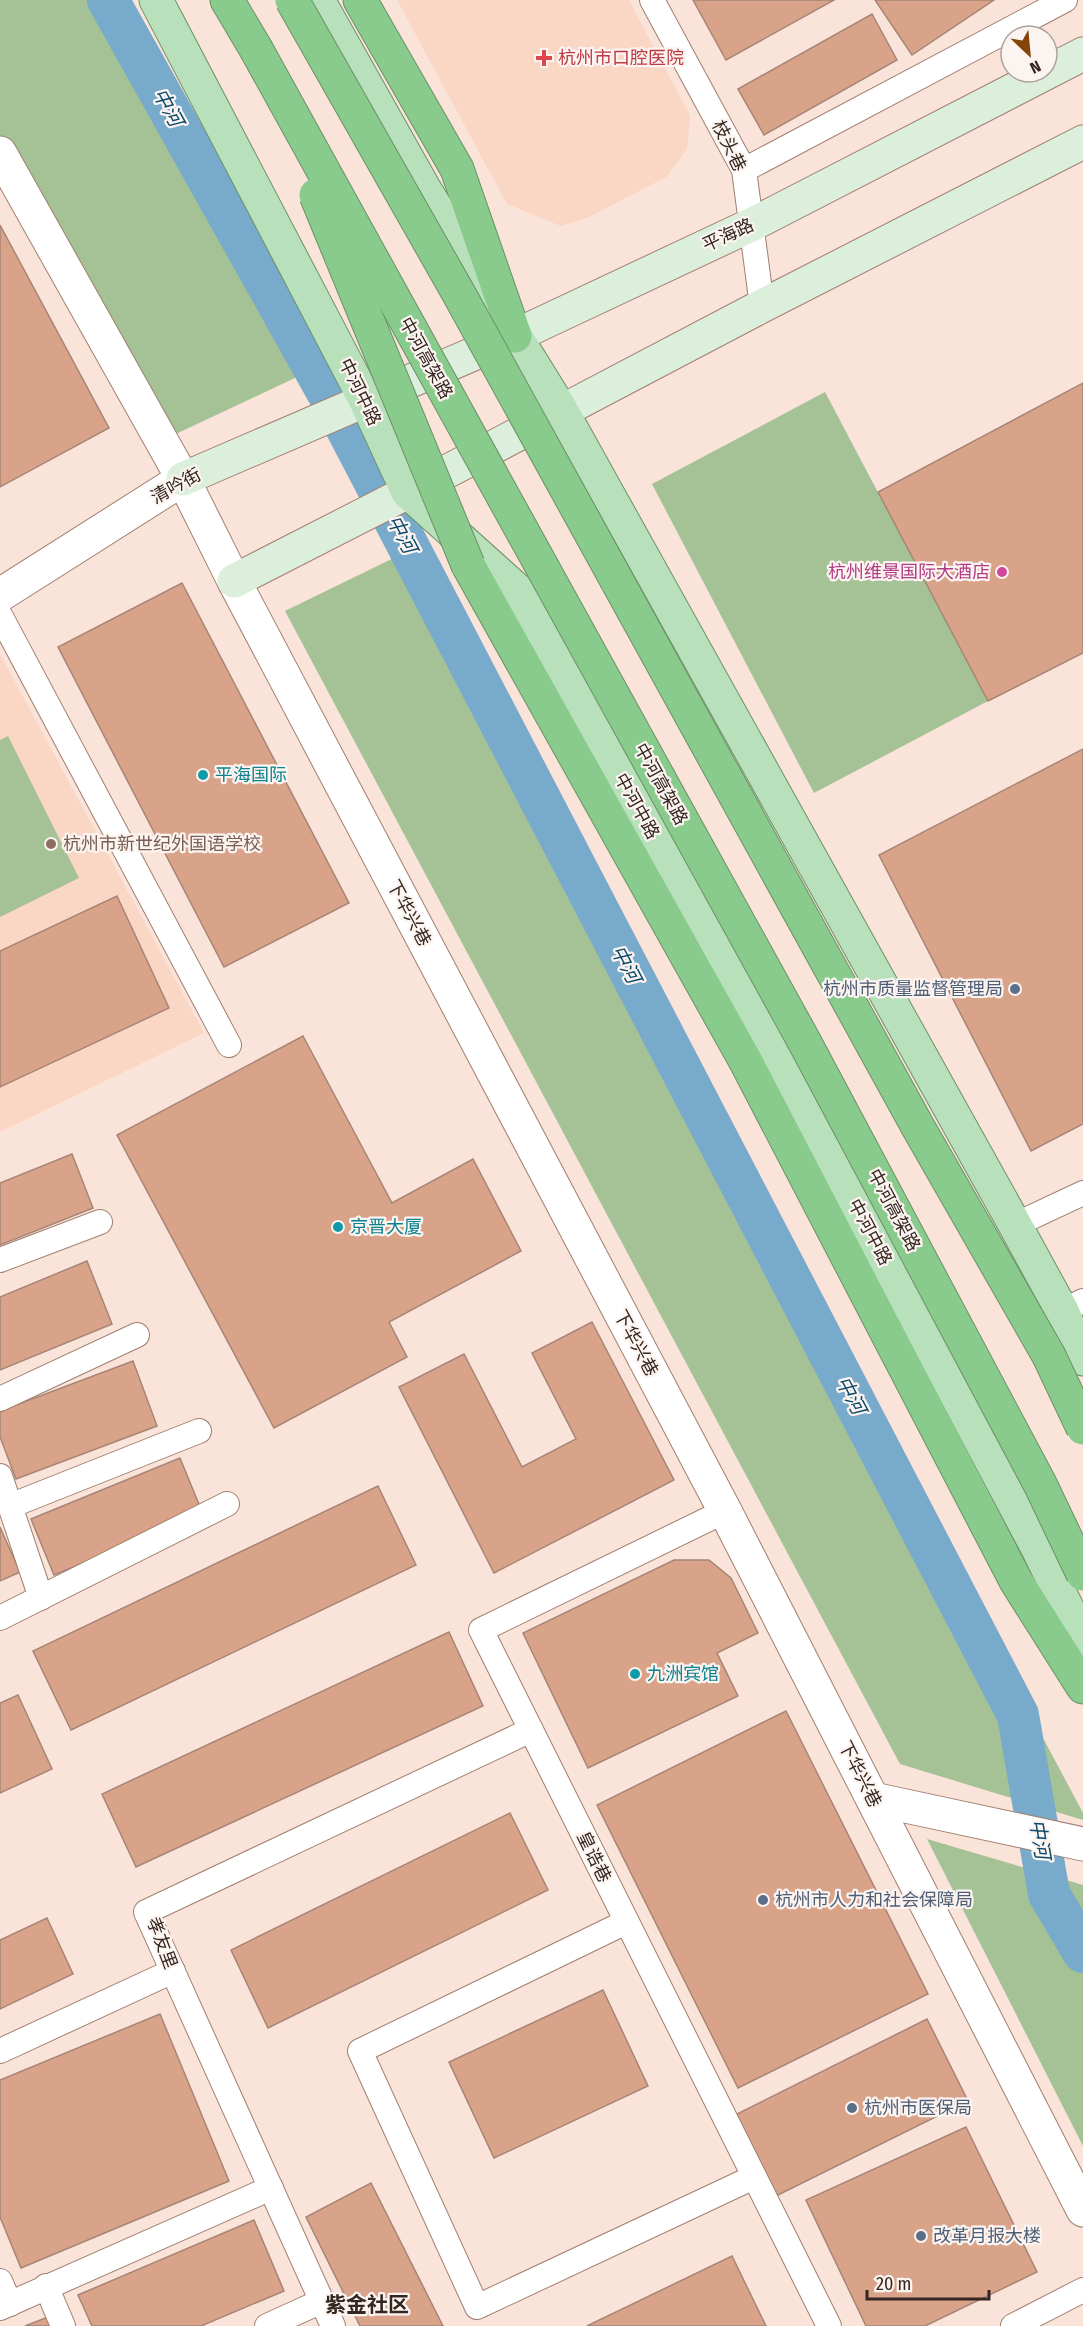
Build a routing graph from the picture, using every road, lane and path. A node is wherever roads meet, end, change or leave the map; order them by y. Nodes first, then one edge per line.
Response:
1 (156, 0) edge
2 (227, 0) edge
3 (292, 0) edge
4 (318, 0) edge
5 (360, 0) edge
6 (652, 0) edge
7 (1065, 0) edge
8 (256, 49) junction
9 (1083, 54) edge
10 (1083, 142) edge
11 (0, 153) edge
12 (744, 170) junction
13 (751, 225) junction
14 (762, 306) junction
15 (515, 336) junction
16 (366, 401) junction
17 (561, 410) junction
18 (183, 479) junction
19 (408, 492) junction
20 (234, 581) junction
21 (0, 595) edge
22 (0, 615) edge
23 (229, 1045) dead end
24 (1083, 1193) edge
25 (100, 1222) dead end
26 (1014, 1225) junction
27 (0, 1260) edge
28 (1072, 1306) edge
29 (137, 1335) dead end
30 (1083, 1351) edge
31 (1083, 1359) edge
32 (0, 1399) edge
33 (1083, 1428) edge
34 (199, 1431) dead end
35 (0, 1476) edge
36 (227, 1504) dead end
37 (10, 1506) junction
38 (725, 1511) junction
39 (1083, 1574) edge
40 (41, 1598) junction
41 (0, 1618) edge
42 (1083, 1640) edge
43 (1083, 1687) edge
44 (531, 1730) junction
45 (873, 1799) junction
46 (1075, 1842) edge
47 (626, 1922) junction
48 (173, 1971) junction
49 (0, 2051) edge
50 (754, 2177) junction
51 (271, 2188) junction
52 (1083, 2210) edge
53 (0, 2281) edge
54 (46, 2286) junction
55 (1083, 2290) edge
56 (322, 2301) junction
57 (5, 2306) edge
58 (63, 2326) edge
59 (267, 2326) edge
60 (333, 2326) edge
61 (829, 2326) edge
62 (1013, 2326) edge

1 - 16 main road, 中河中路
2 - 8 highway, 中河高架路
3 - 33 highway, bridge
4 - 15 main road
5 - 15 highway
6 - 12 lane, 枝头巷
7 - 12 lane
8 - 39 highway, 中河高架路, bridge
8 - 43 highway, bridge
9 - 13 main road, 平海路
10 - 14 main road
11 - 18 street, 下华兴巷
12 - 13 lane, 枝头巷
13 - 14 lane, 枝头巷
13 - 15 main road, 平海路
14 - 17 main road
15 - 16 main road, 平海路
15 - 17 main road
16 - 18 main road, 清吟街
16 - 19 main road, 中河中路
17 - 19 main road
17 - 26 main road
18 - 20 street, 下华兴巷
18 - 21 street, 清吟街
19 - 20 main road
19 - 42 main road, 中河中路
20 - 38 street, 下华兴巷
22 - 23 lane
24 - 26 lane
25 - 27 lane
26 - 28 main road
28 - 30 lane
28 - 31 main road
29 - 32 lane
34 - 37 lane
35 - 37 lane
36 - 40 lane
37 - 40 lane
38 - 44 lane, 皇诰巷
38 - 45 street, 下华兴巷
40 - 41 lane
44 - 47 lane, 皇诰巷
44 - 48 lane, 孝友里
45 - 46 street
45 - 52 street, 下华兴巷
47 - 50 lane, 皇诰巷
47 - 50 lane
48 - 49 lane
48 - 51 lane, 孝友里
50 - 61 lane, 皇诰巷
51 - 54 lane
51 - 56 lane, 孝友里
53 - 57 lane
54 - 57 lane
54 - 58 lane
55 - 62 lane
56 - 59 lane
56 - 60 lane, 孝友里

